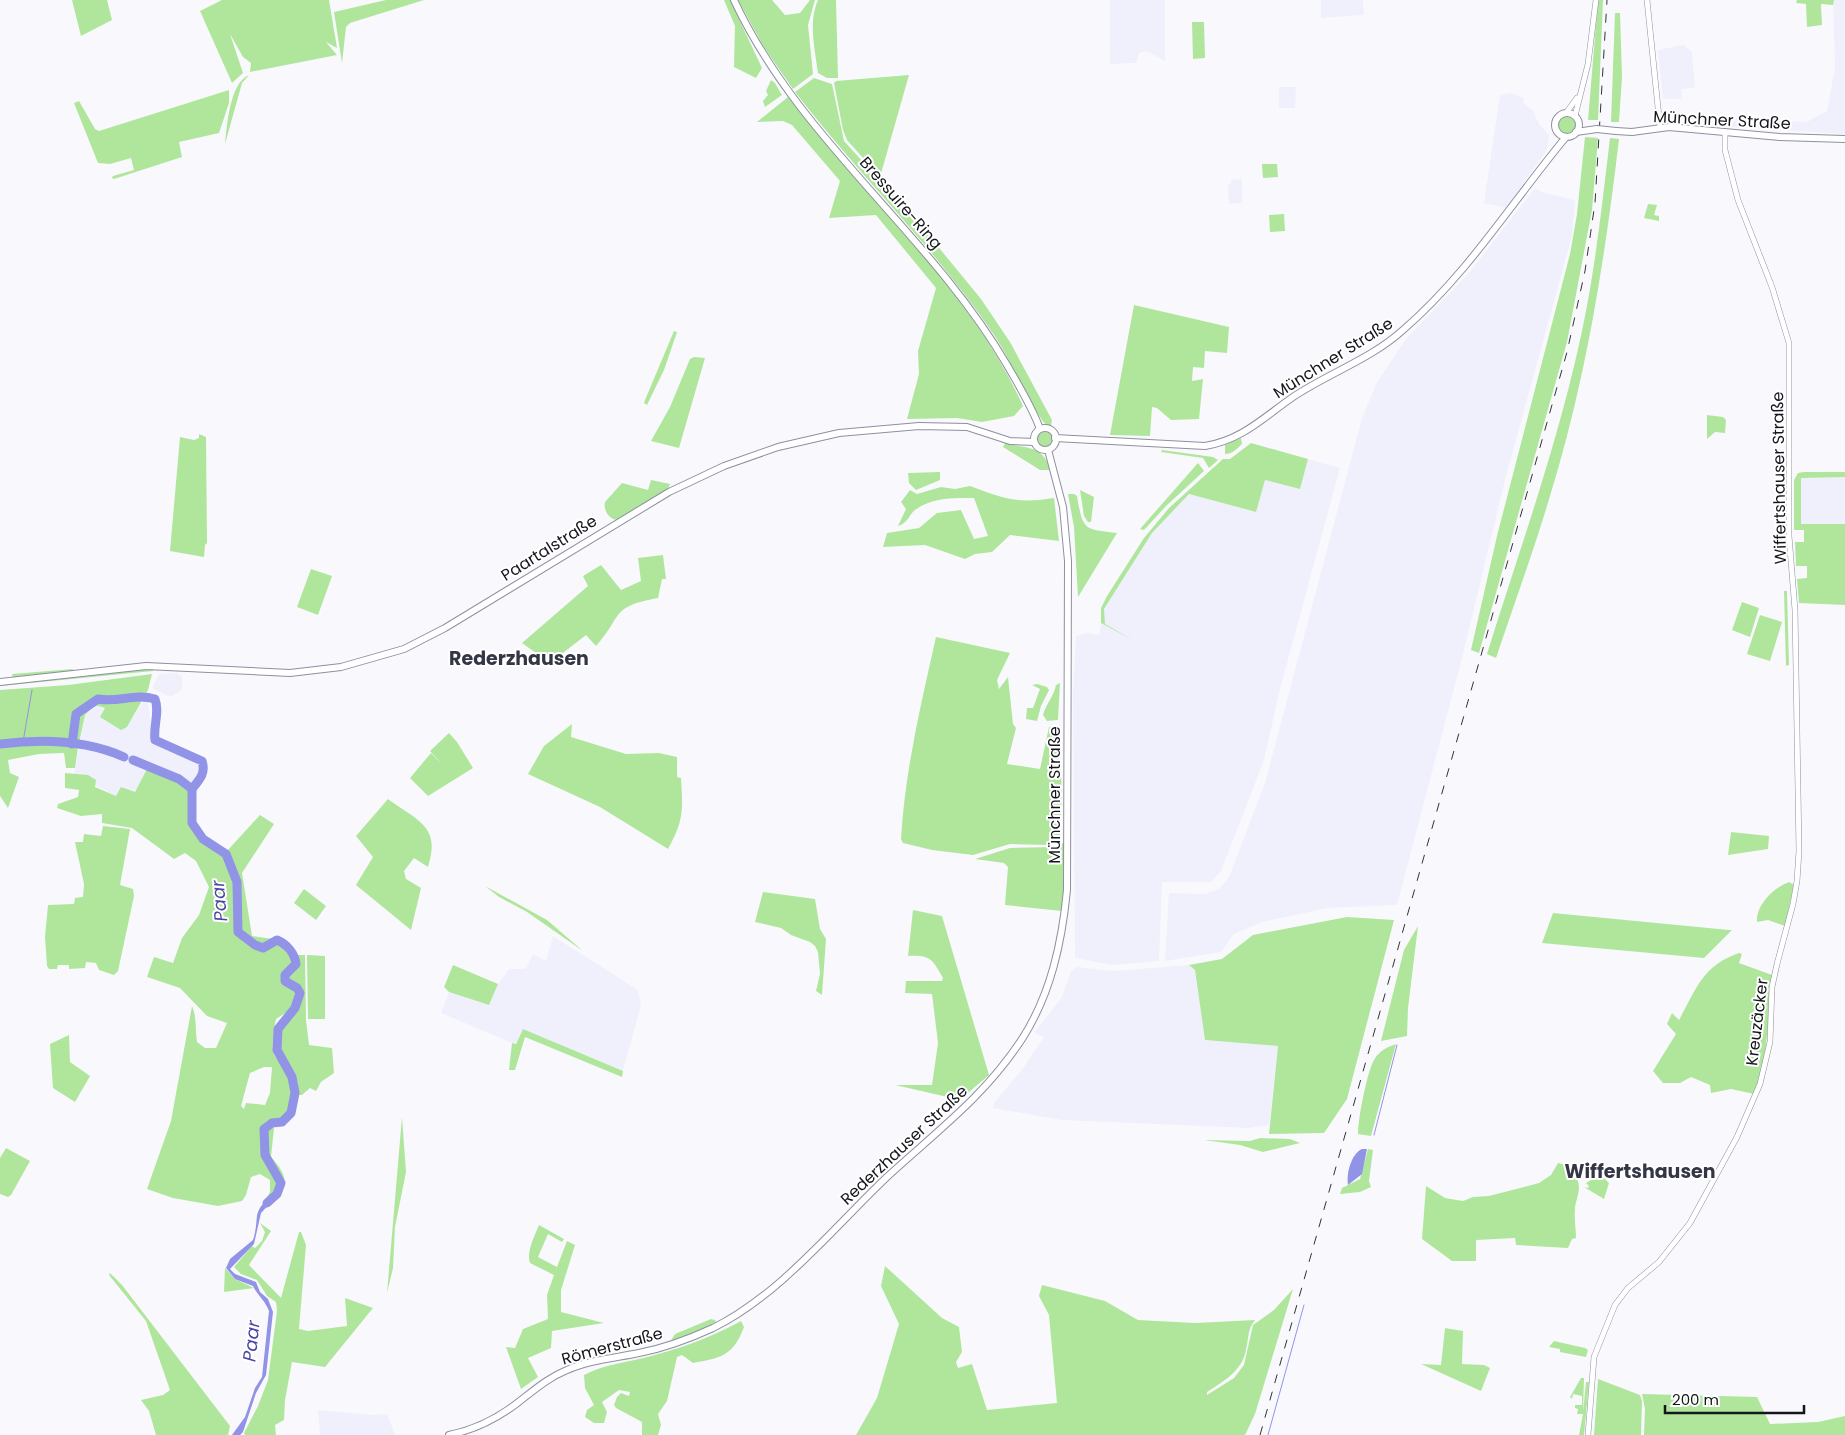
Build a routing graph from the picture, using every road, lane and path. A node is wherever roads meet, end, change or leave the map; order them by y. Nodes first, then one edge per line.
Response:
1 (734, 0) edge
2 (1596, 0) edge
3 (1647, 0) edge
4 (1578, 96) junction
5 (1566, 113) junction
6 (1577, 119) junction
7 (1660, 127) junction
8 (1589, 129) junction
9 (1576, 132) junction
10 (1725, 132) junction
11 (1558, 133) junction
12 (1566, 137) junction
13 (1845, 139) edge
14 (1553, 152) junction
15 (1040, 429) junction
16 (1055, 438) junction
17 (1034, 442) junction
18 (1048, 450) junction
19 (0, 682) edge
20 (1799, 834) joint
21 (1055, 963) joint
22 (732, 1317) joint
23 (449, 1435) edge
24 (1588, 1435) edge

1 - 15 main road, Bressuire-Ring
2 - 4 street
3 - 7 street
4 - 5 street
4 - 6 street
5 - 6 main road
5 - 11 main road
6 - 8 main road, Münchner Straße
6 - 9 main road
7 - 8 main road, Münchner Straße, bridge
7 - 10 main road, Münchner Straße
8 - 9 main road, Münchner Straße
9 - 12 main road
10 - 13 main road, Münchner Straße
10 - 20 street, Wiffertshauser Straße
11 - 12 main road
11 - 14 main road, Münchner Straße
12 - 14 main road, Münchner Straße
14 - 16 main road, Münchner Straße
15 - 16 main road
15 - 17 main road
16 - 18 main road
17 - 18 main road
17 - 19 main road, Paartalstraße
18 - 21 main road, Münchner Straße
20 - 24 street, Kreuzäcker
21 - 22 main road, Rederzhauser Straße
22 - 23 main road, Römerstraße

